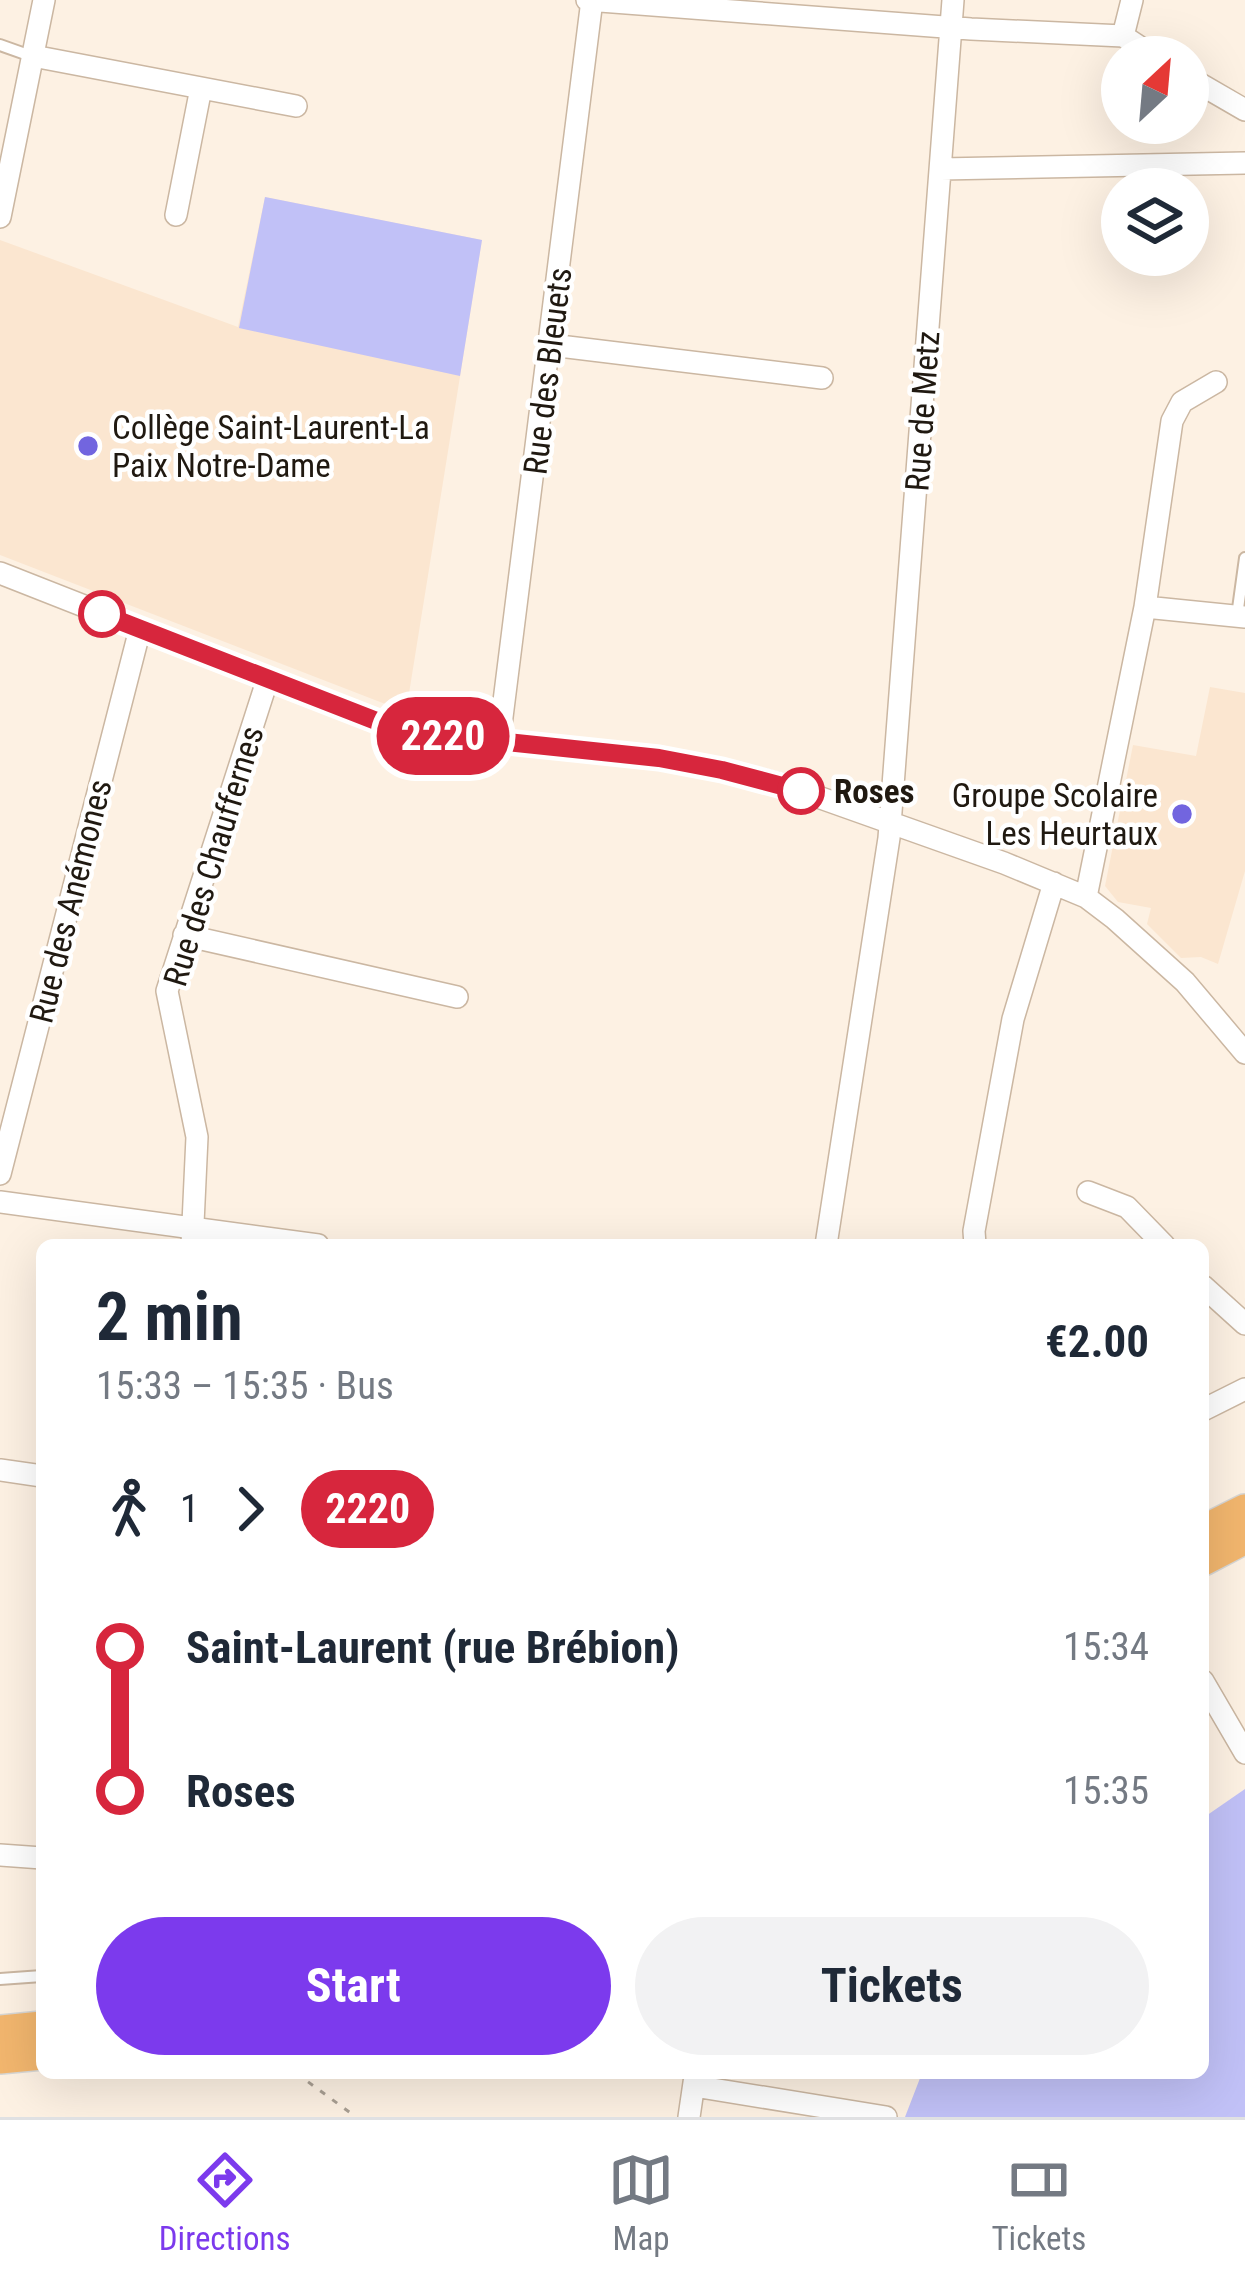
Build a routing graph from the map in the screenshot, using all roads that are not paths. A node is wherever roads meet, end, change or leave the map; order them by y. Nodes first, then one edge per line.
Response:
1 (44, 0) edge
2 (590, 0) edge
3 (953, 0) edge
4 (1132, 0) edge
5 (691, 3) edge
6 (951, 28) junction
7 (1123, 36) joint
8 (0, 45) edge
9 (33, 56) junction
10 (202, 88) junction
11 (1209, 89) edge
12 (296, 106) dead end
13 (1245, 110) edge
14 (1245, 163) edge
15 (940, 169) junction
16 (176, 215) dead end
17 (0, 217) edge
18 (551, 345) junction
19 (822, 378) dead end
20 (1216, 382) dead end
21 (1245, 558) edge
22 (0, 573) edge
23 (1145, 607) junction
24 (1241, 616) edge
25 (140, 629) junction
26 (267, 681) junction
27 (500, 741) junction
28 (890, 822) junction
29 (1054, 883) junction
30 (1086, 897) junction
31 (184, 935) junction
32 (457, 997) dead end
33 (1245, 1053) edge
34 (0, 1174) edge
35 (1088, 1192) dead end
36 (0, 1202) edge
37 (192, 1237) edge
38 (224, 1239) edge
39 (827, 1239) edge
40 (975, 1239) edge
41 (1157, 1239) edge
42 (1209, 1291) edge
43 (1245, 1324) edge
44 (1245, 1389) edge
45 (1209, 1407) edge
46 (0, 1471) edge
47 (36, 1475) edge
48 (1245, 1511) edge
49 (1209, 1529) edge
50 (1245, 1537) edge
51 (1209, 1555) edge
52 (1209, 1691) edge
53 (1245, 1754) edge
54 (0, 1855) edge
55 (36, 1858) edge
56 (36, 1976) edge
57 (0, 1979) edge
58 (36, 2029) edge
59 (0, 2032) edge
60 (36, 2054) edge
61 (0, 2057) edge
62 (695, 2079) edge
63 (689, 2117) edge
64 (886, 2117) edge

1 - 9 street
2 - 5 street
2 - 18 street, Rue des Bleuets
3 - 6 street, Rue de Metz
4 - 7 street
5 - 6 street
6 - 7 street
6 - 15 street, Rue de Metz
8 - 9 lane
9 - 10 street
9 - 17 street
10 - 12 street
10 - 16 street
11 - 13 street
14 - 15 street
15 - 28 street, Rue de Metz
18 - 19 street
18 - 27 street, Rue des Bleuets
20 - 23 street
21 - 24 lane
22 - 25 street
23 - 24 street
23 - 30 street
25 - 26 street
25 - 34 street, Rue des Anémones
26 - 27 street
26 - 31 street, Rue des Chauffernes
27 - 28 street
28 - 29 street
28 - 39 street, Rue de Metz
29 - 30 street
29 - 40 street
30 - 33 street
31 - 32 street
31 - 37 street, Rue des Chauffernes
35 - 41 street
36 - 37 street
37 - 38 street
42 - 43 street
44 - 45 street
46 - 47 street
48 - 49 highway
50 - 51 highway
52 - 53 street
54 - 55 street
56 - 57 lane
58 - 59 highway
60 - 61 highway
62 - 63 street
62 - 64 street

